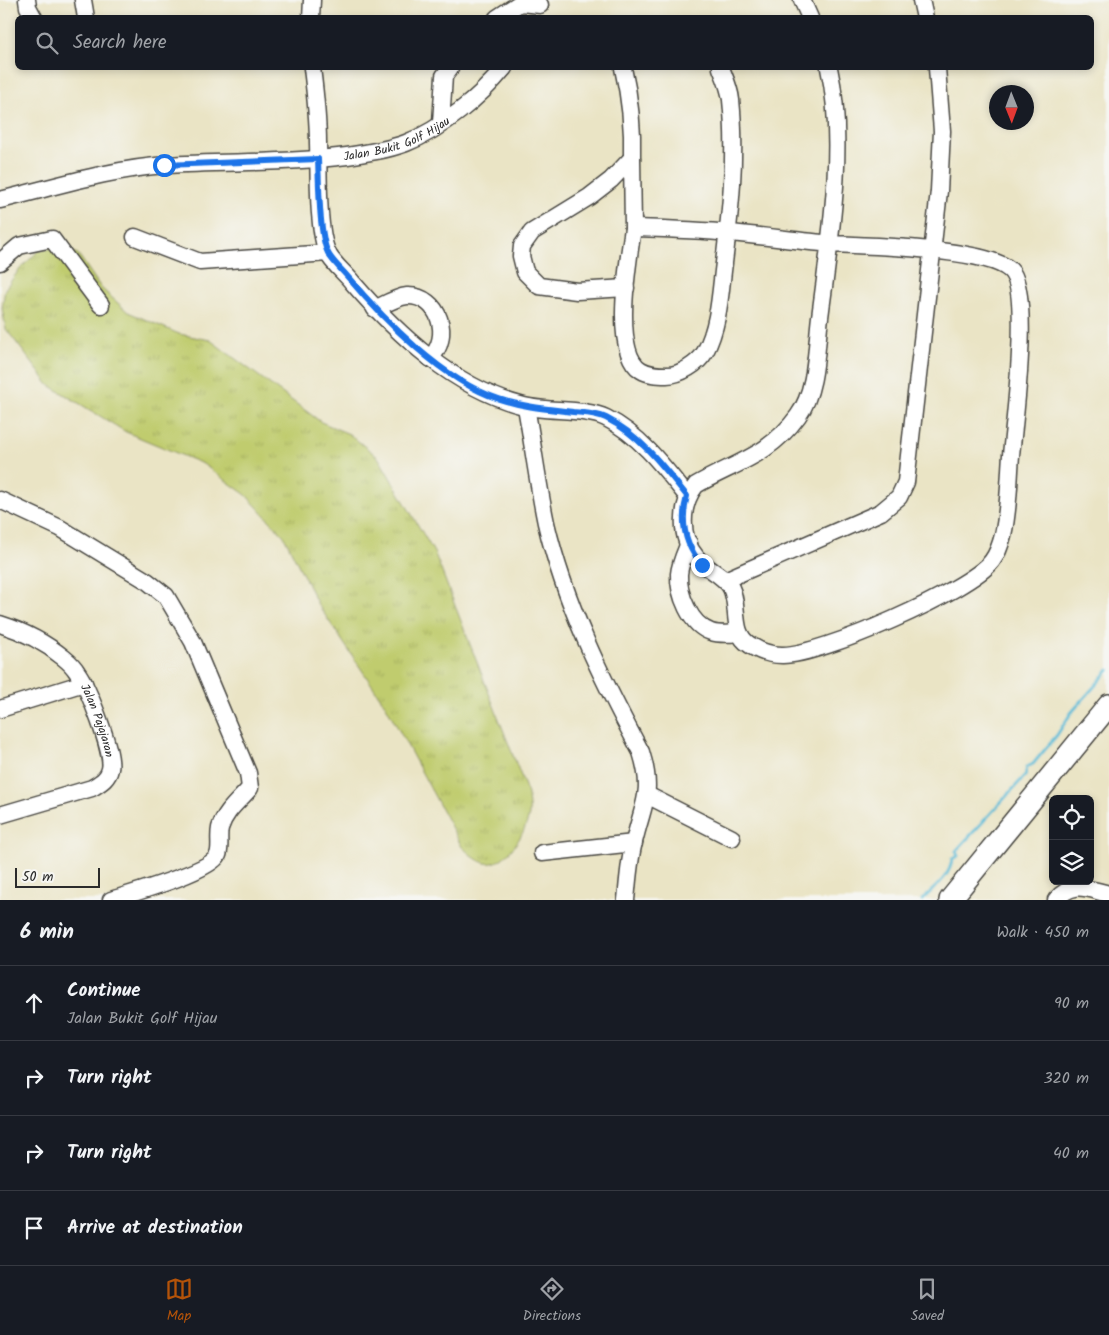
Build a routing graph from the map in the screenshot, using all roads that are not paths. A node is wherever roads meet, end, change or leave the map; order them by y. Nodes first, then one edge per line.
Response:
1 (28, 0) edge
2 (83, 0) edge
3 (312, 0) edge
4 (802, 0) edge
5 (921, 0) edge
6 (539, 8) edge
7 (32, 15) edge
8 (86, 15) edge
9 (311, 15) edge
10 (501, 15) edge
11 (809, 15) edge
12 (924, 15) edge
13 (312, 70) edge
14 (448, 70) edge
15 (502, 70) edge
16 (624, 70) edge
17 (722, 70) edge
18 (829, 70) edge
19 (938, 70) edge
20 (441, 123) junction
21 (632, 158) junction
22 (318, 159) junction
23 (0, 200) edge
24 (633, 228) junction
25 (728, 233) junction
26 (135, 237) dead end
27 (829, 244) junction
28 (933, 251) junction
29 (328, 253) junction
30 (0, 262) edge
31 (626, 288) junction
32 (101, 305) dead end
33 (375, 309) junction
34 (430, 358) junction
35 (526, 407) junction
36 (687, 496) junction
37 (0, 500) edge
38 (689, 544) junction
39 (725, 580) junction
40 (0, 624) edge
41 (739, 633) junction
42 (84, 683) junction
43 (1109, 705) edge
44 (0, 709) edge
45 (647, 795) junction
46 (0, 815) edge
47 (732, 838) dead end
48 (634, 843) junction
49 (542, 853) dead end
50 (1109, 894) edge
51 (111, 900) edge
52 (626, 900) edge
53 (950, 900) edge
54 (1056, 900) edge

1 - 7 street
2 - 8 street
3 - 9 street
4 - 11 street
5 - 12 street
6 - 10 street
13 - 22 street
14 - 20 street
15 - 20 street, Jalan Bukit Golf Hijau
16 - 21 street
17 - 25 street
18 - 27 street
19 - 28 street
20 - 22 street, Jalan Bukit Golf Hijau
21 - 24 street
21 - 31 street
22 - 23 street, Jalan Bukit Golf Hijau
22 - 29 street
24 - 25 street
24 - 31 street
25 - 27 street
25 - 31 street
26 - 29 street
27 - 28 street
27 - 36 street
28 - 39 street
28 - 41 street
29 - 33 street
30 - 32 street
33 - 34 street
33 - 34 street
34 - 35 street
35 - 36 street
35 - 45 street
36 - 38 street
37 - 51 street
38 - 39 street
38 - 41 street
39 - 41 street
40 - 42 street, Jalan Pajajaran
42 - 44 street
42 - 46 street, Jalan Pajajaran
43 - 53 main road
45 - 47 street
45 - 48 street
48 - 49 street
48 - 52 street
50 - 54 street

